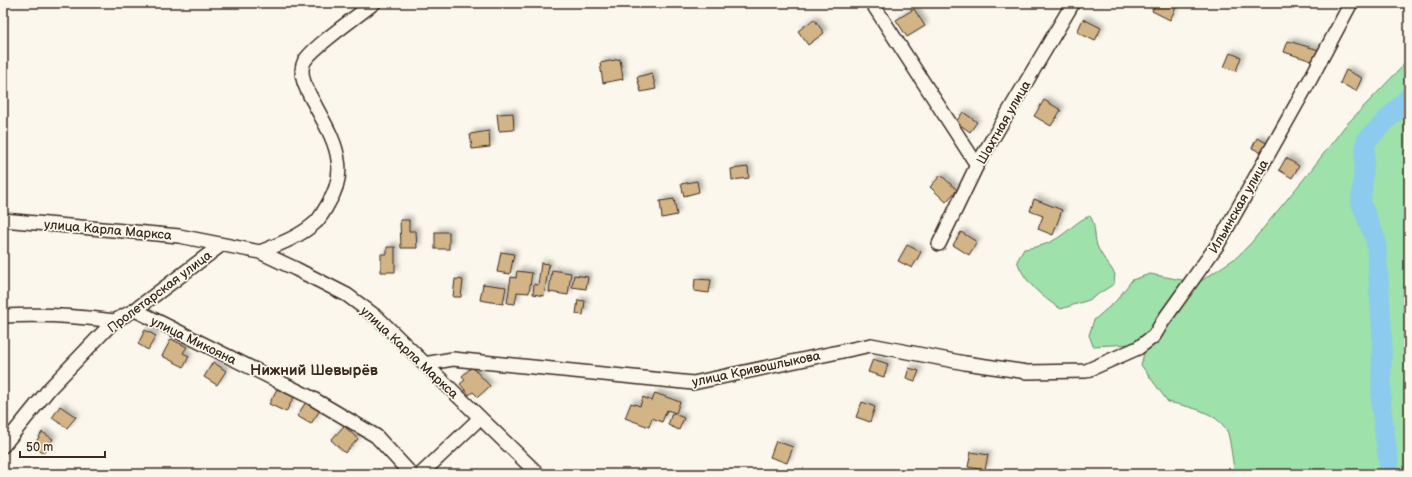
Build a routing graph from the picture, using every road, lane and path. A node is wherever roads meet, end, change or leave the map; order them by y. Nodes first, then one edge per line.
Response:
1 (374, 3) edge
2 (872, 3) edge
3 (1073, 3) edge
4 (1351, 3) edge
5 (977, 165) junction
6 (3, 220) edge
7 (939, 244) dead end
8 (221, 245) junction
9 (260, 252) junction
10 (135, 310) junction
11 (3, 316) edge
12 (114, 321) junction
13 (424, 364) junction
14 (1086, 371) joint
15 (480, 418) junction
16 (3, 446) edge
17 (411, 474) edge
18 (421, 474) edge
19 (538, 474) edge

1 - 9 street
2 - 5 street
3 - 5 street, Шахтная улица
4 - 14 street, Ильинская улица
5 - 7 street, Шахтная улица
6 - 8 street, улица Карла Маркса
8 - 9 street, улица Карла Маркса
8 - 10 street, Пролетарская улица
9 - 13 street, улица Карла Маркса
10 - 12 street, Пролетарская улица
10 - 17 street, улица Микояна
11 - 12 street
12 - 16 street, Пролетарская улица
13 - 14 street, улица Кривошлыкова
13 - 15 street, улица Карла Маркса
15 - 18 street
15 - 19 street, улица Карла Маркса

